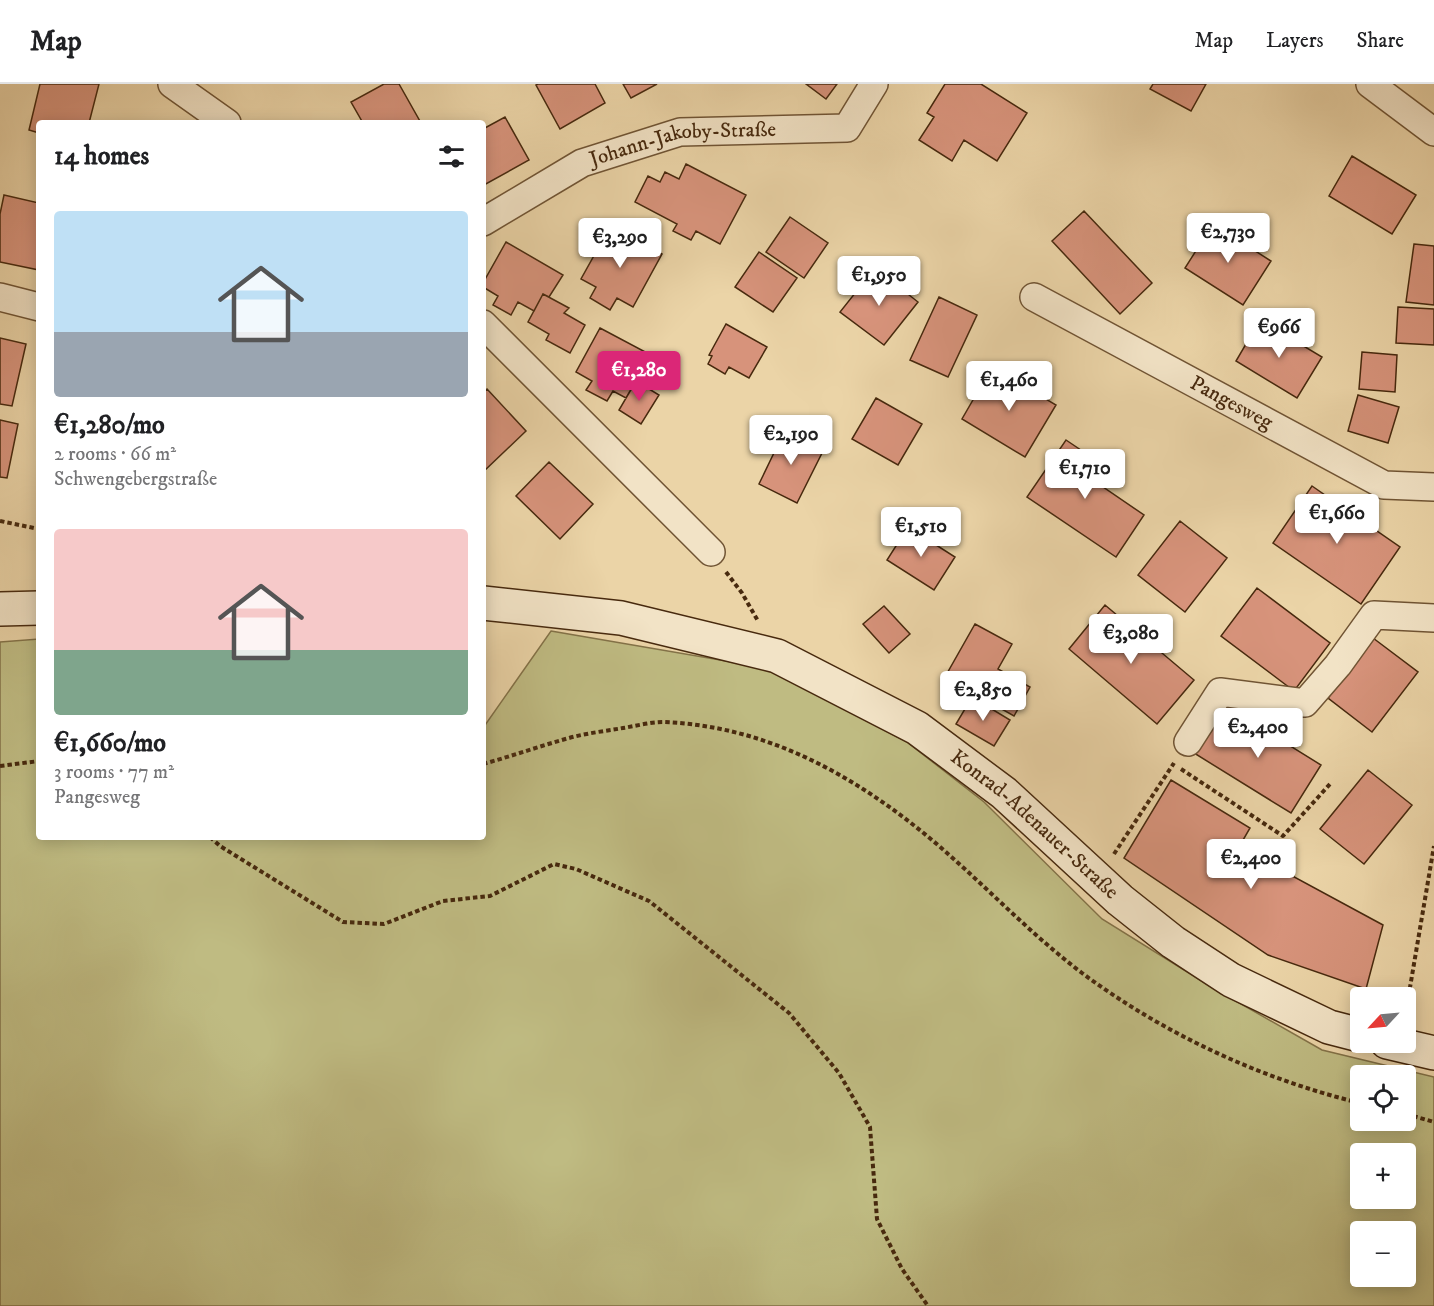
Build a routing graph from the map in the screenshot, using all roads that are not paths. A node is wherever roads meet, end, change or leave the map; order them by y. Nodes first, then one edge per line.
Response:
1 (172, 84) edge
2 (874, 84) edge
3 (1370, 84) edge
4 (223, 120) edge
5 (1434, 132) edge
6 (486, 220) edge
7 (0, 297) edge
8 (1034, 297) dead end
9 (36, 306) edge
10 (486, 327) edge
11 (1434, 488) edge
12 (711, 552) road end
13 (486, 603) edge
14 (36, 608) edge
15 (0, 609) edge
16 (1434, 618) edge
17 (1181, 753) road end
18 (1350, 1032) edge
19 (1416, 1049) edge
20 (1434, 1053) edge

1 - 4 street
2 - 6 street, Johann-Jakoby-Straße
3 - 5 street
7 - 9 street
8 - 11 street, Pangesweg
10 - 12 street
13 - 18 main road, Konrad-Adenauer-Straße
14 - 15 main road
16 - 17 street
19 - 20 main road

